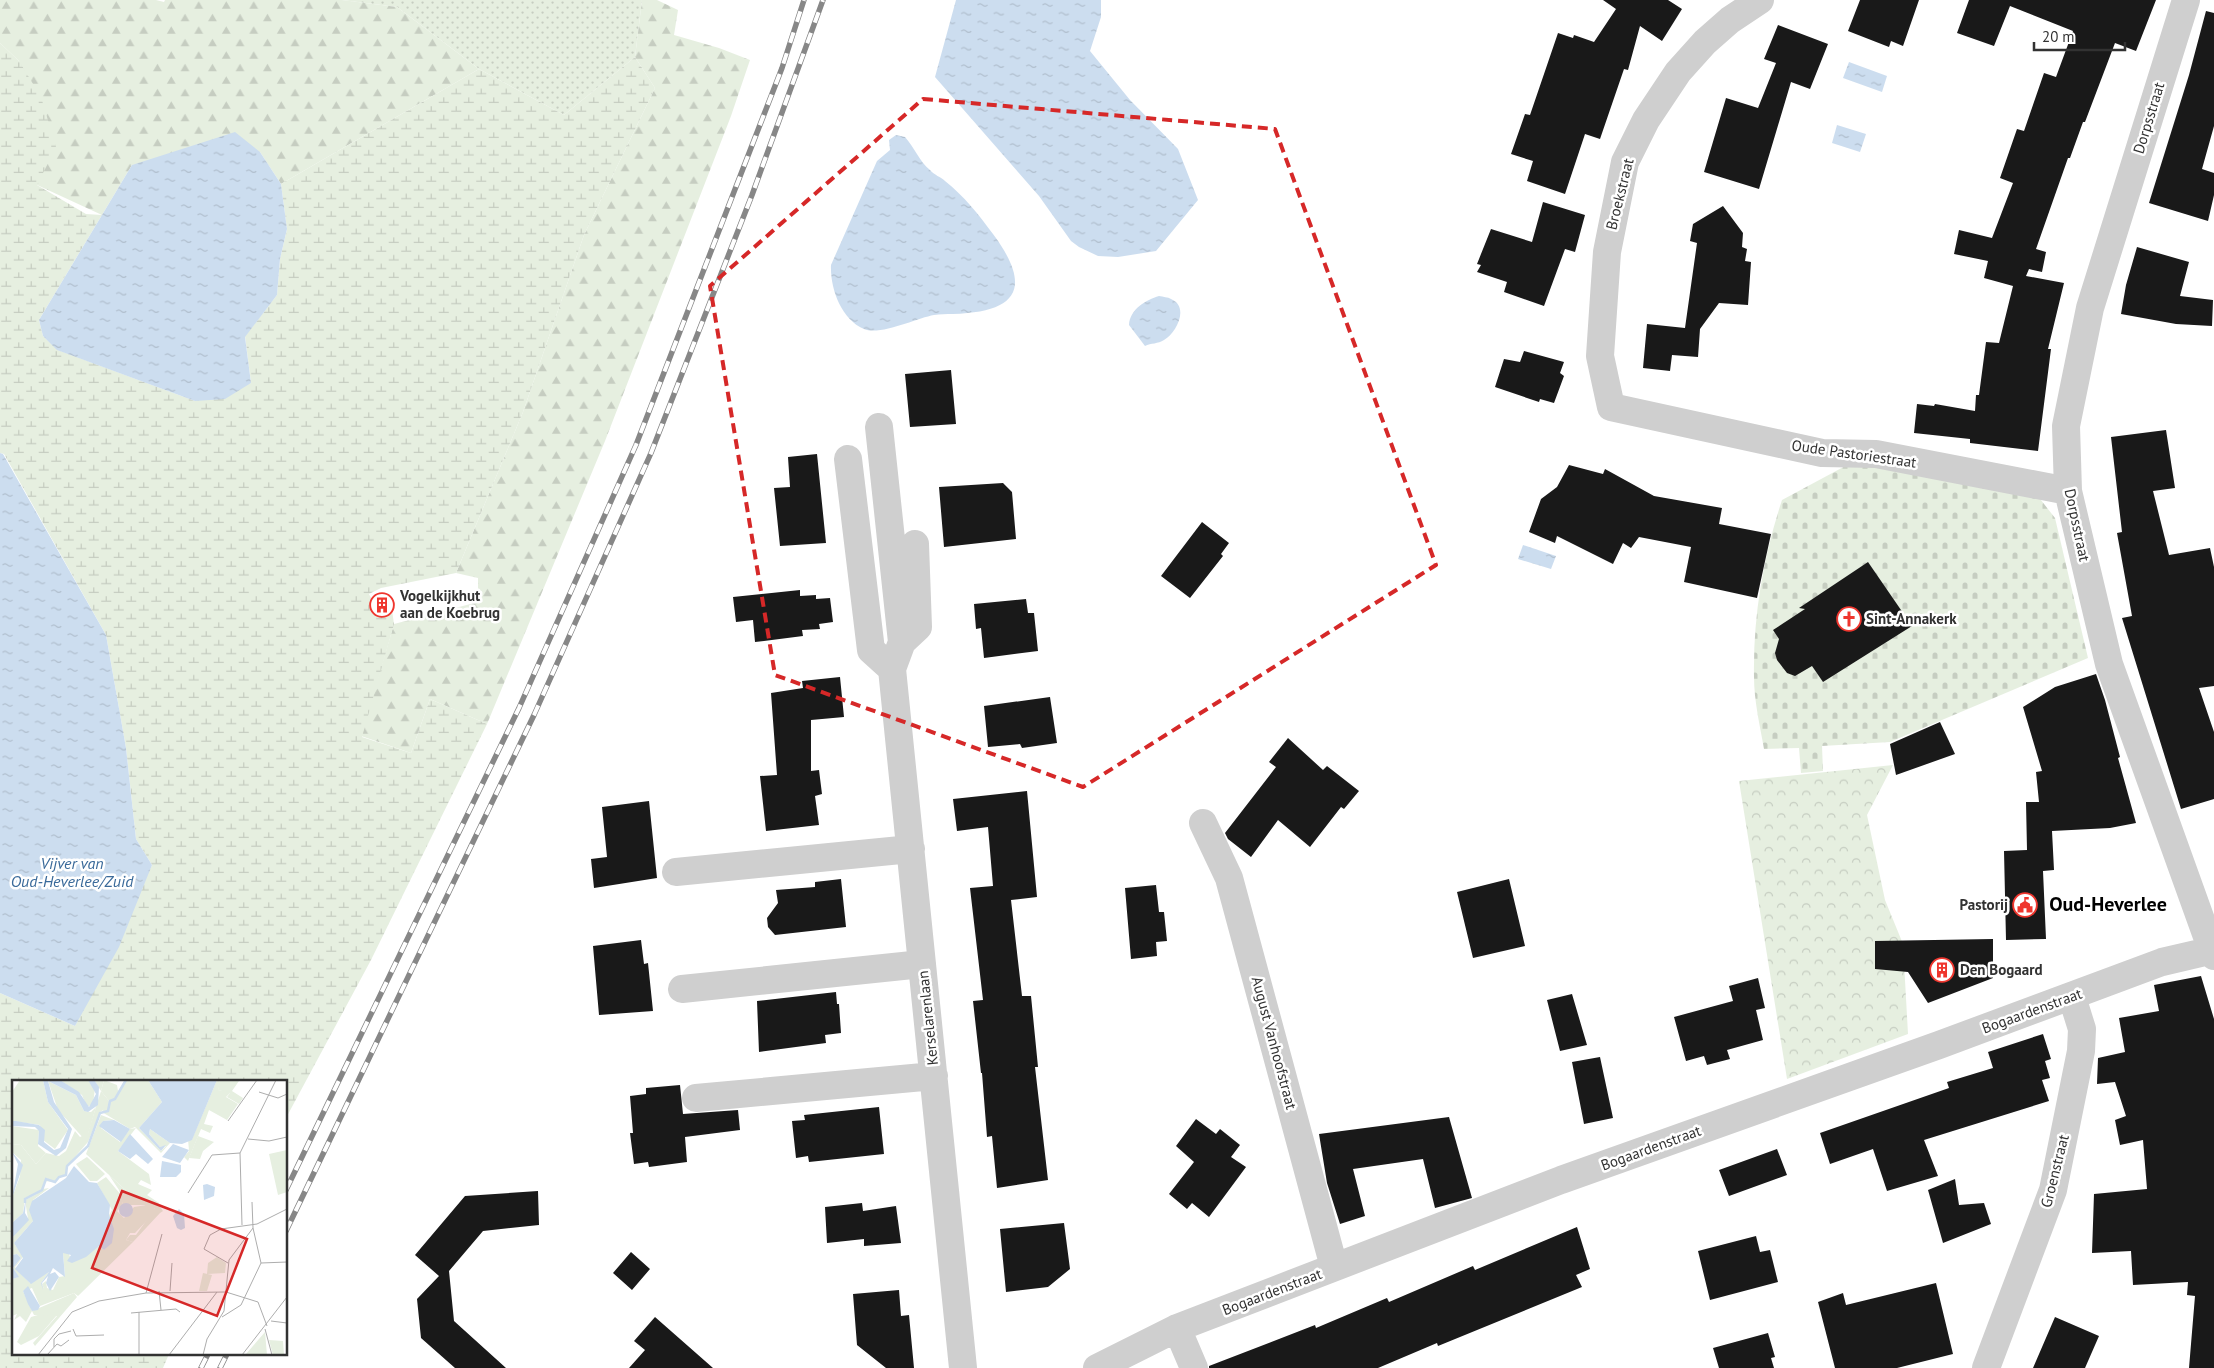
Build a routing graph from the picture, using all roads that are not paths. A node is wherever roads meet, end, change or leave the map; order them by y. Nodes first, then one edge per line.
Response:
1 (1760, 0) edge
2 (2186, 0) edge
3 (1611, 407) joint
4 (879, 427) dead end
5 (848, 459) dead end
6 (2071, 502) junction
7 (915, 544) dead end
8 (902, 642) junction
9 (892, 669) junction
10 (1203, 823) dead end
11 (911, 849) junction
12 (676, 872) dead end
13 (2213, 952) edge
14 (922, 964) junction
15 (682, 989) dead end
16 (2072, 997) junction
17 (934, 1076) junction
18 (696, 1098) dead end
19 (1334, 1267) junction
20 (1177, 1328) junction
21 (963, 1368) edge
22 (1097, 1368) edge
23 (1194, 1368) edge
24 (1986, 1368) edge

1 - 3 street, Broekstraat
2 - 6 street, Dorpsstraat
3 - 6 street, Oude Pastoriestraat
4 - 8 street
5 - 9 street
6 - 13 street, Dorpsstraat
7 - 8 street
8 - 9 street
9 - 11 street, Kerselarenlaan
10 - 19 street, August Vanhoofstraat
11 - 12 street
11 - 14 street, Kerselarenlaan
13 - 16 street, Bogaardenstraat
14 - 15 street
14 - 17 street, Kerselarenlaan
16 - 19 street, Bogaardenstraat
16 - 24 street, Groenstraat
17 - 18 street
17 - 21 street, Kerselarenlaan
19 - 20 street, Bogaardenstraat
20 - 22 street, Bogaardenstraat
20 - 23 street

